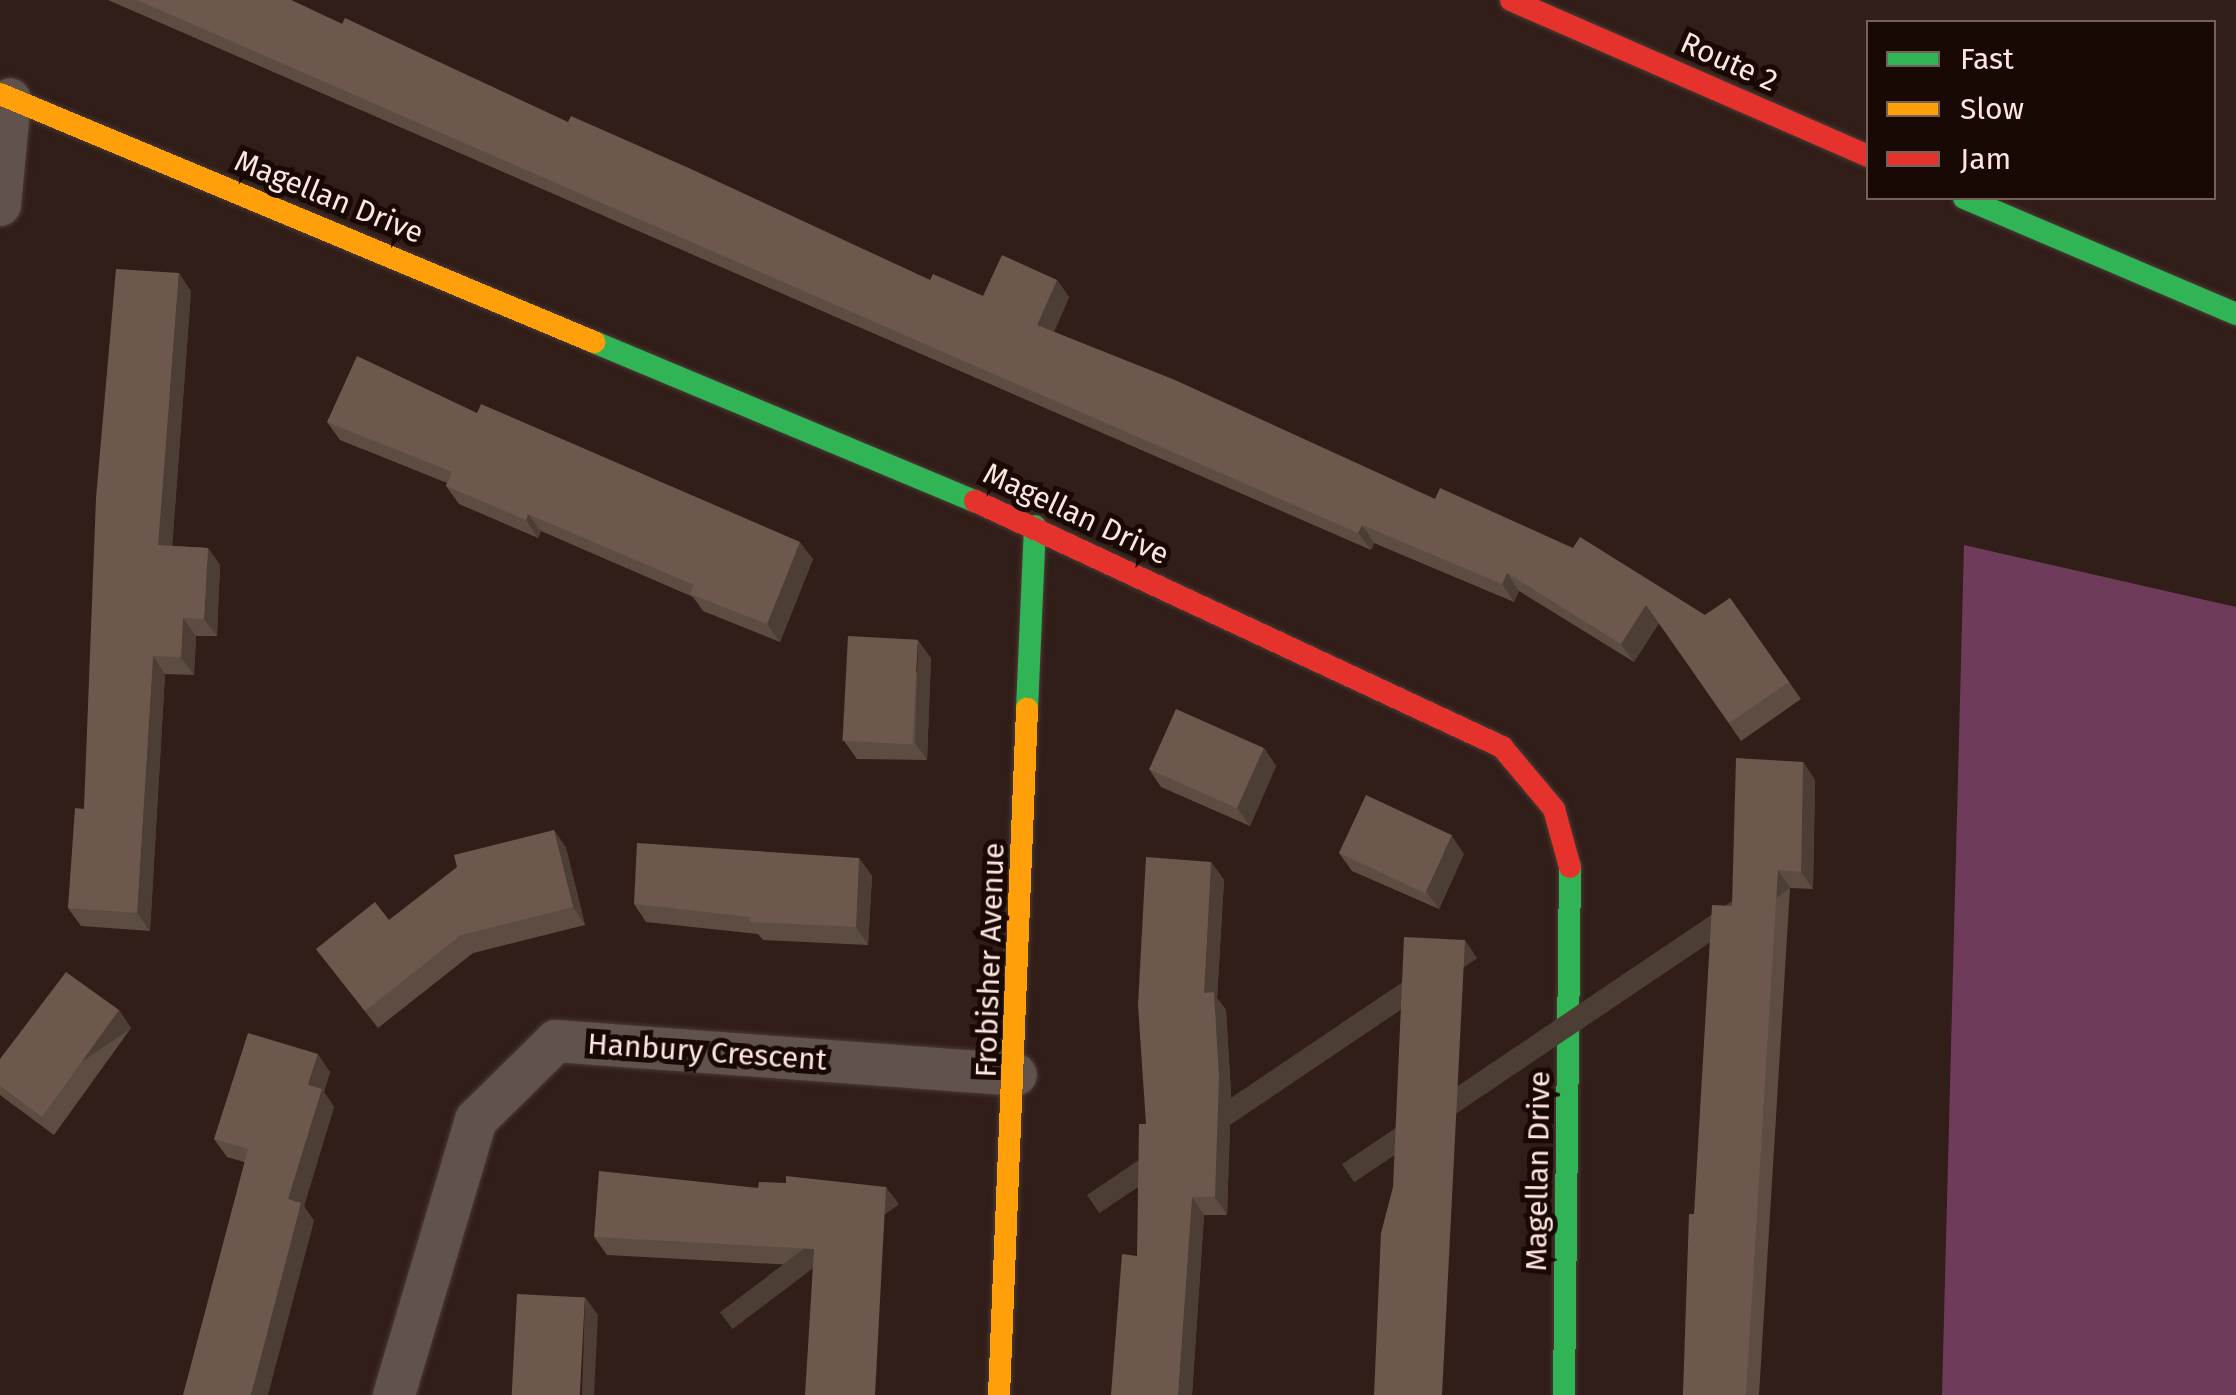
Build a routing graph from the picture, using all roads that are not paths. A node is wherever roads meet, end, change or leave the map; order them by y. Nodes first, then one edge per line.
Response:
1 (1511, 0) edge
2 (5, 96) edge
3 (1866, 155) edge
4 (1969, 200) edge
5 (0, 204) edge
6 (2001, 214) junction
7 (2112, 290) dead end
8 (2236, 314) edge
9 (1035, 526) junction
10 (1016, 1075) junction
11 (394, 1395) edge
12 (999, 1395) edge
13 (1564, 1395) edge

1 - 3 main road, Route 2
2 - 5 street
2 - 9 main road, Magellan Drive
4 - 6 main road
6 - 7 main road
6 - 8 main road
9 - 10 main road, Frobisher Avenue
9 - 13 main road, Magellan Drive
10 - 11 street, Hanbury Crescent
10 - 12 main road, Frobisher Avenue

